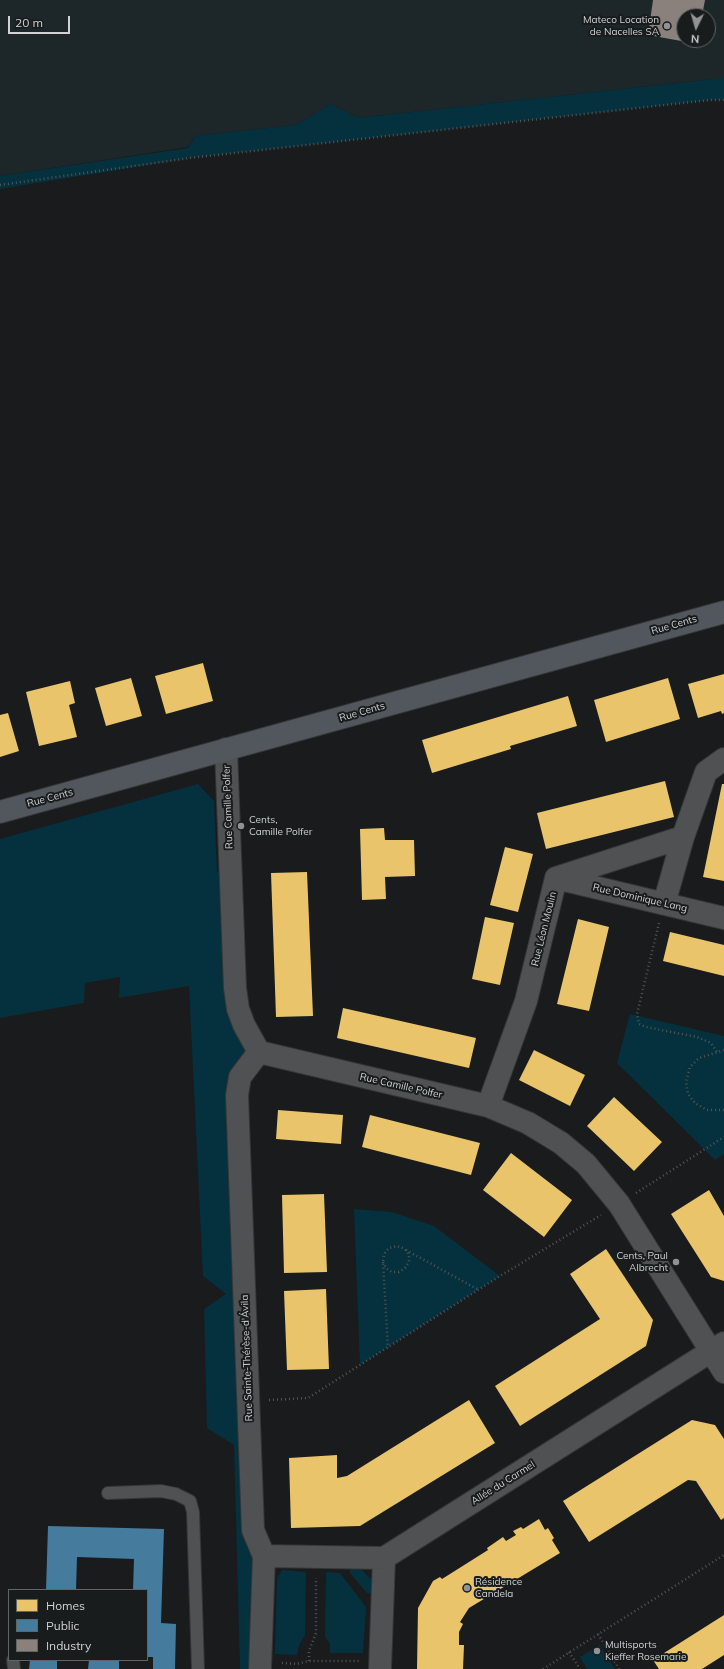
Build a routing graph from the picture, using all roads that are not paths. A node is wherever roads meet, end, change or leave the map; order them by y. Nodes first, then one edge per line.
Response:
1 (724, 612) edge
2 (226, 750) junction
3 (724, 759) edge
4 (0, 812) edge
5 (683, 837) junction
6 (556, 878) junction
7 (664, 904) junction
8 (724, 918) edge
9 (259, 1052) junction
10 (488, 1106) junction
11 (718, 1347) edge
12 (724, 1372) edge
13 (108, 1493) dead end
14 (264, 1556) junction
15 (384, 1558) junction
16 (260, 1665) edge
17 (381, 1665) edge
18 (198, 1669) edge

1 - 2 main road, Rue Cents
2 - 4 main road, Rue Cents
2 - 9 street, Rue Camille Polfer
3 - 5 street
5 - 6 street, Rue Léon Moulin
5 - 7 street
6 - 7 street, Rue Dominique Lang
6 - 10 street, Rue Léon Moulin
7 - 8 street, Rue Dominique Lang
9 - 10 street, Rue Camille Polfer
9 - 14 street, Rue Sainte-Thérèse-d'Ávila
10 - 11 street, Rue Camille Polfer
11 - 12 street, Rue Camille Polfer
11 - 15 street, Allée du Carmel
13 - 18 lane
14 - 15 street
14 - 16 street, Rue Sainte-Thérèse-d'Ávila
15 - 17 street

